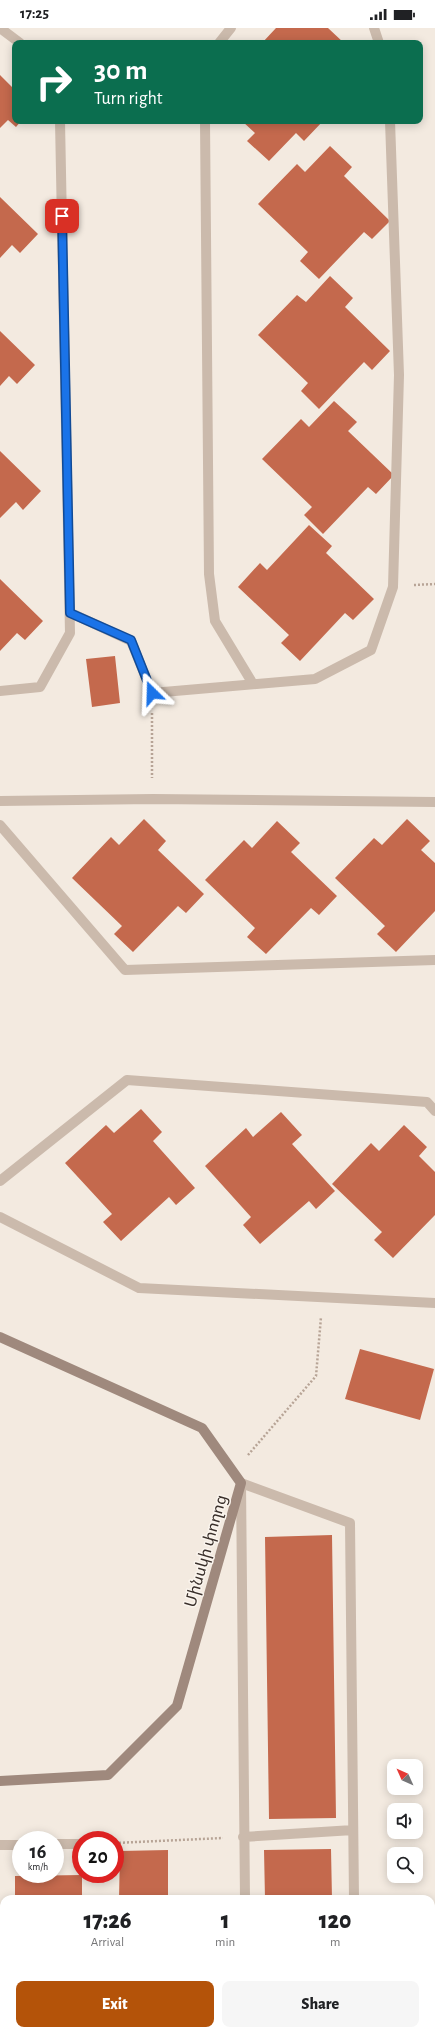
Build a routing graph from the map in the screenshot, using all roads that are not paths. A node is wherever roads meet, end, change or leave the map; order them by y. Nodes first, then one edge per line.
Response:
1 (0, 28) edge
2 (231, 28) edge
3 (374, 28) edge
4 (16, 40) edge
5 (221, 40) edge
6 (378, 40) edge
7 (60, 124) edge
8 (205, 124) edge
9 (390, 124) edge
10 (70, 613) junction
11 (253, 684) junction
12 (0, 691) edge
13 (0, 801) edge
14 (435, 802) edge
15 (0, 825) edge
16 (435, 960) edge
17 (435, 1110) edge
18 (0, 1181) edge
19 (0, 1217) edge
20 (435, 1295) edge
21 (433, 1305) edge
22 (0, 1337) edge
23 (240, 1483) junction
24 (0, 1781) edge
25 (354, 1830) junction
26 (243, 1837) junction
27 (12, 1844) edge
28 (0, 1845) edge
29 (245, 1895) edge
30 (354, 1895) edge

1 - 4 lane
2 - 5 lane
3 - 6 lane
7 - 10 lane
8 - 11 lane
9 - 11 lane
10 - 11 lane
10 - 12 lane
13 - 14 lane
15 - 16 lane
17 - 18 lane
19 - 21 lane
20 - 21 lane
22 - 23 main road, Մինսկի փողոց
23 - 24 main road, Մինսկի փողոց
23 - 25 lane
23 - 26 lane
25 - 26 lane
25 - 30 lane
26 - 29 lane
27 - 28 lane

